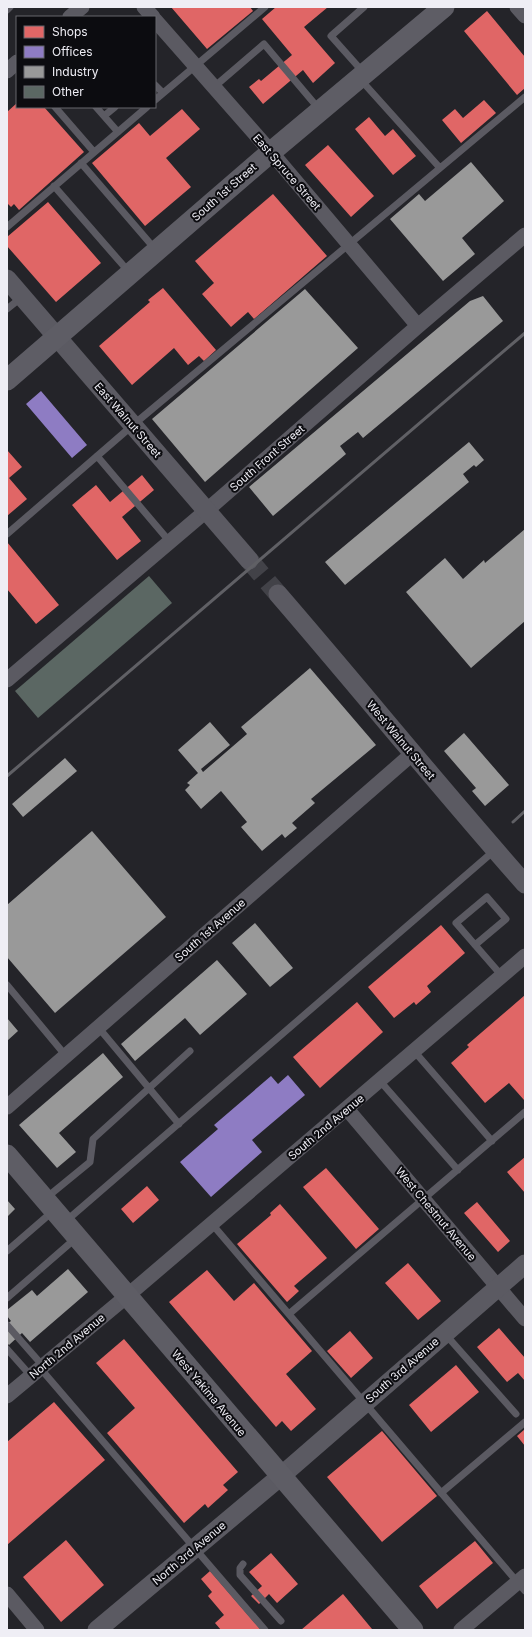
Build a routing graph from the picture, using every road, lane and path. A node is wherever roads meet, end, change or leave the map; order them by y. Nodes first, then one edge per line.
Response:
1 (10, 7) edge
2 (82, 7) edge
3 (144, 7) edge
4 (265, 7) edge
5 (364, 7) edge
6 (444, 7) edge
7 (517, 7) edge
8 (7, 10) edge
9 (71, 16) edge
10 (152, 16) edge
11 (525, 16) edge
12 (156, 21) edge
13 (195, 66) junction
14 (362, 76) junction
15 (156, 86) edge
16 (214, 87) junction
17 (163, 93) junction
18 (525, 97) edge
19 (156, 99) edge
20 (56, 108) edge
21 (97, 108) edge
22 (114, 108) edge
23 (146, 108) edge
24 (320, 111) junction
25 (104, 116) junction
26 (118, 132) junction
27 (94, 152) junction
28 (271, 152) junction
29 (81, 163) junction
30 (440, 168) junction
31 (54, 186) junction
32 (7, 227) edge
33 (525, 235) edge
34 (349, 245) junction
35 (157, 250) junction
36 (130, 273) junction
37 (7, 279) edge
38 (22, 296) junction
39 (7, 309) edge
40 (418, 326) junction
41 (56, 336) junction
42 (7, 380) edge
43 (133, 426) junction
44 (97, 456) junction
45 (206, 511) junction
46 (7, 534) edge
47 (170, 542) junction
48 (249, 560) tunnel mouth
49 (278, 594) tunnel mouth
50 (7, 680) edge
51 (412, 754) junction
52 (495, 850) junction
53 (525, 884) edge
54 (475, 945) junction
55 (525, 956) edge
56 (502, 976) junction
57 (7, 985) edge
58 (98, 1027) junction
59 (190, 1051) dead end
60 (414, 1051) junction
61 (66, 1056) junction
62 (380, 1081) junction
63 (149, 1088) junction
64 (7, 1107) edge
65 (347, 1109) junction
66 (525, 1112) edge
67 (179, 1124) junction
68 (492, 1141) junction
69 (7, 1156) edge
70 (458, 1170) junction
71 (424, 1199) junction
72 (60, 1218) junction
73 (212, 1224) junction
74 (7, 1251) edge
75 (525, 1264) edge
76 (498, 1286) junction
77 (127, 1296) junction
78 (7, 1298) edge
79 (289, 1314) junction
80 (525, 1319) edge
81 (7, 1325) edge
82 (444, 1333) junction
83 (7, 1349) edge
84 (38, 1370) junction
85 (7, 1396) edge
86 (365, 1402) junction
87 (516, 1414) dead end
88 (525, 1422) edge
89 (280, 1476) junction
90 (441, 1493) junction
91 (195, 1548) junction
92 (243, 1564) dead end
93 (522, 1583) edge
94 (7, 1594) edge
95 (281, 1621) dead end
96 (37, 1630) edge
97 (97, 1630) edge
98 (265, 1630) edge
99 (413, 1630) edge
100 (461, 1630) edge

1 - 8 lane
2 - 9 street
3 - 10 street
4 - 13 lane
5 - 14 lane
6 - 14 main road, South 1st Street
7 - 11 street
12 - 13 street, East Spruce Street
13 - 16 street, East Spruce Street
13 - 17 lane
14 - 24 main road, South 1st Street
14 - 30 lane
15 - 17 lane
16 - 24 lane
16 - 28 street, East Spruce Street
17 - 19 lane
18 - 30 lane
20 - 27 lane
21 - 25 lane
22 - 25 lane
23 - 26 lane
24 - 28 main road, South 1st Street
25 - 26 lane
26 - 27 lane
27 - 29 lane
28 - 34 street, East Spruce Street
28 - 35 main road, South 1st Street
29 - 31 lane
29 - 35 lane
30 - 34 lane
31 - 32 lane
31 - 36 lane
33 - 40 street, South Front Street
34 - 40 street, East Spruce Street
34 - 43 lane
35 - 36 main road, South 1st Street
36 - 41 main road, South 1st Street
37 - 38 street, East Walnut Street
38 - 39 lane
38 - 41 street, East Walnut Street
40 - 45 street, South Front Street
41 - 42 main road, South 1st Street
41 - 43 street, East Walnut Street
43 - 44 lane
43 - 45 street, East Walnut Street
44 - 46 lane
44 - 47 lane
45 - 47 street, South Front Street
45 - 48 street, East Walnut Street
47 - 50 street, South Front Street
49 - 51 street, West Walnut Street
51 - 52 street, West Walnut Street
51 - 58 street, South 1st Avenue
52 - 53 street, West Walnut Street
52 - 67 lane
54 - 54 lane
54 - 56 lane
55 - 56 street, South 2nd Avenue
56 - 60 street, South 2nd Avenue
57 - 61 lane
58 - 61 street, South 1st Avenue
58 - 63 lane
59 - 63 lane
60 - 62 street, South 2nd Avenue
60 - 68 lane
61 - 64 street, South 1st Avenue
62 - 65 street, South 2nd Avenue
62 - 70 lane
63 - 67 lane
63 - 72 lane
65 - 71 street, West Chestnut Avenue
65 - 73 street, South 2nd Avenue
66 - 68 lane
67 - 72 lane
68 - 70 lane
69 - 72 main road, West Yakima Avenue
70 - 71 lane
71 - 76 street, West Chestnut Avenue
71 - 79 lane
72 - 74 lane
72 - 77 main road, West Yakima Avenue
72 - 78 lane
73 - 77 street, South 2nd Avenue
73 - 79 lane
75 - 76 street, South 3rd Avenue
76 - 80 street, West Chestnut Avenue
76 - 82 street, South 3rd Avenue
77 - 84 street, North 2nd Avenue
77 - 89 main road, West Yakima Avenue
79 - 86 lane
81 - 84 lane
82 - 86 street, South 3rd Avenue
82 - 87 lane
83 - 84 lane
84 - 85 street, North 2nd Avenue
84 - 91 lane
86 - 89 street, South 3rd Avenue
86 - 90 lane
88 - 90 lane
89 - 91 street, North 3rd Avenue
89 - 99 main road, West Yakima Avenue
90 - 93 lane
91 - 97 street, North 3rd Avenue
91 - 98 lane
92 - 95 lane
93 - 100 street
94 - 96 street

